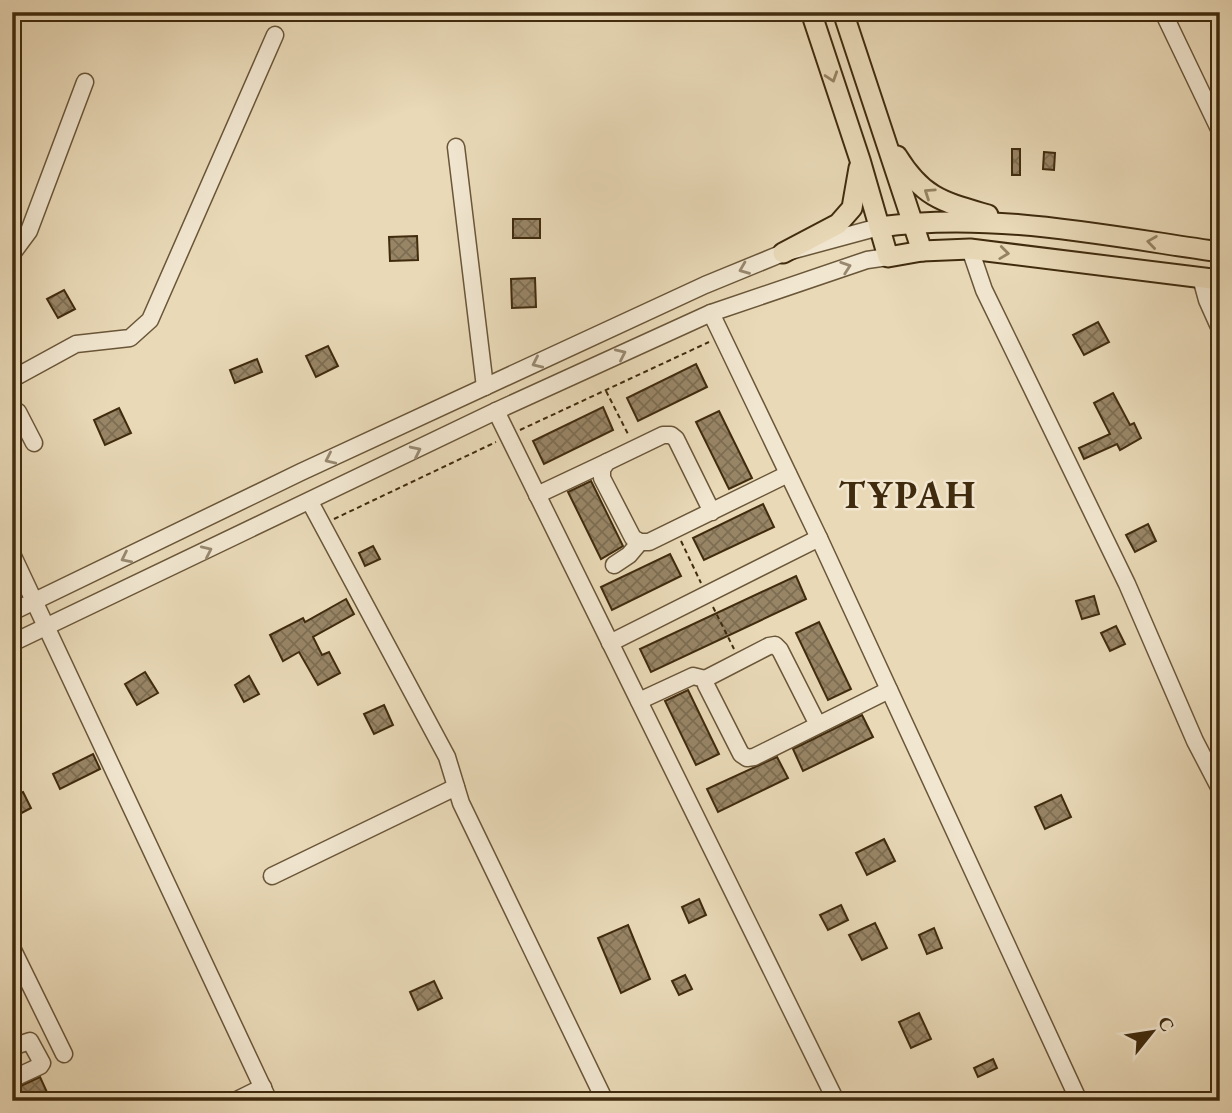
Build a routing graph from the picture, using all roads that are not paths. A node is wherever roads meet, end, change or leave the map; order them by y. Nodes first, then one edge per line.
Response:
1 (811, 12) edge
2 (843, 12) edge
3 (1163, 12) edge
4 (275, 36) dead end
5 (85, 82) dead end
6 (881, 124) junction
7 (1220, 131) edge
8 (456, 146) dead end
9 (860, 160) junction
10 (911, 222) junction
11 (1016, 224) junction
12 (879, 227) junction
13 (970, 249) junction
14 (922, 251) junction
15 (1220, 252) edge
16 (783, 253) junction
17 (12, 254) edge
18 (888, 257) junction
19 (1210, 279) edge
20 (711, 313) junction
21 (1220, 329) edge
22 (12, 379) edge
23 (485, 387) junction
24 (12, 409) edge
25 (496, 411) junction
26 (34, 443) dead end
27 (607, 462) junction
28 (788, 474) junction
29 (537, 495) junction
30 (310, 502) junction
31 (712, 512) junction
32 (819, 538) junction
33 (640, 542) junction
34 (12, 554) edge
35 (614, 565) dead end
36 (23, 576) junction
37 (60, 589) junction
38 (36, 601) junction
39 (12, 612) edge
40 (48, 627) junction
41 (12, 643) edge
42 (610, 643) junction
43 (705, 678) junction
44 (889, 690) junction
45 (639, 701) junction
46 (818, 725) junction
47 (456, 787) junction
48 (1220, 789) edge
49 (272, 876) dead end
50 (12, 948) edge
51 (19, 976) edge
52 (12, 1047) edge
53 (64, 1054) dead end
54 (12, 1079) edge
55 (266, 1094) edge
56 (236, 1101) edge
57 (605, 1101) edge
58 (836, 1101) edge
59 (1079, 1101) edge

1 -> 9 main road
2 - 6 main road
3 - 7 street
4 - 22 street
5 - 17 street
6 - 10 main road
11 -> 6 main road
8 - 23 street
9 - 12 main road
9 - 16 main road
10 - 11 main road
10 - 12 main road
10 - 14 main road
15 -> 11 main road
12 - 16 street
12 - 18 main road
13 - 14 main road
13 -> 19 main road
13 - 48 street
14 - 18 main road
16 -> 23 street
20 -> 18 street
19 - 21 street
25 -> 20 street
20 - 28 street
23 -> 37 street
24 - 26 street
25 - 29 street
30 -> 25 street
27 - 29 street
27 - 31 street
27 - 33 street
28 - 31 street
28 - 32 street
29 - 42 street
40 -> 30 street
30 - 47 street
31 - 33 street
32 - 42 street
32 - 44 street
33 - 35 street
34 - 36 street
36 - 37 street
36 - 38 street
36 - 39 street
37 - 38 street
38 - 39 street
38 - 40 street
40 - 41 street
40 - 55 street
42 - 45 street
43 - 45 street
43 - 46 street
43 - 46 street
44 - 46 street
44 - 59 street
45 - 58 street
47 - 49 street
47 - 57 street
50 - 51 street
51 - 53 street
52 - 54 street
55 - 56 street

